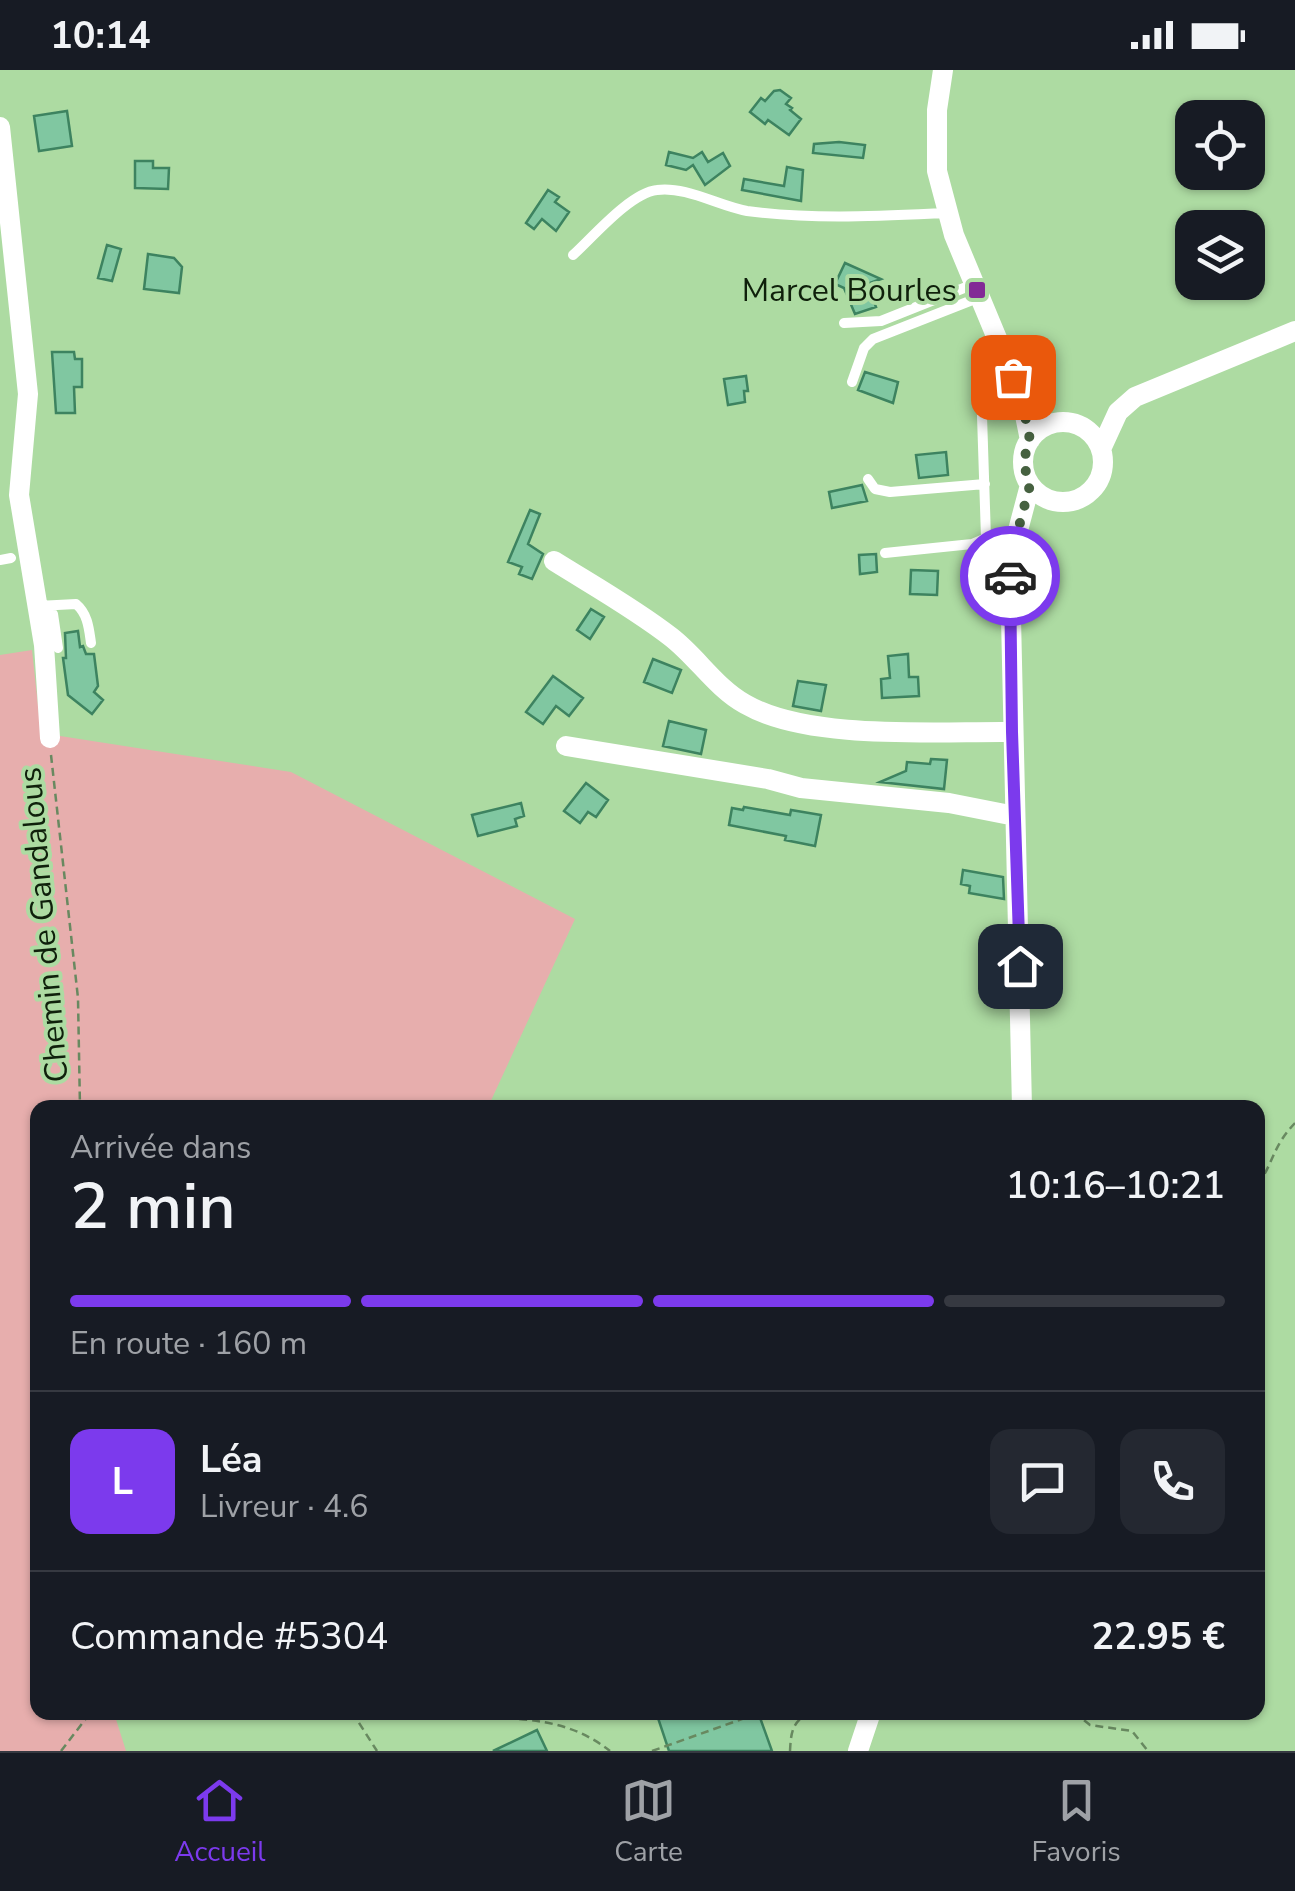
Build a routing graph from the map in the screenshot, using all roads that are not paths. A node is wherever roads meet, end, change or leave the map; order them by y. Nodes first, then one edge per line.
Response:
1 (943, 70) edge
2 (0, 128) edge
3 (948, 213) junction
4 (574, 256) dead end
5 (977, 290) junction
6 (844, 323) dead end
7 (1295, 331) edge
8 (852, 382) dead end
9 (1017, 387) junction
10 (1118, 412) junction
11 (1061, 423) junction
12 (1030, 440) junction
13 (1101, 449) junction
14 (868, 479) dead end
15 (984, 484) junction
16 (1030, 485) junction
17 (1057, 502) junction
18 (1022, 525) junction
19 (885, 554) dead end
20 (554, 561) dead end
21 (41, 605) junction
22 (90, 643) dead end
23 (58, 648) dead end
24 (1012, 732) junction
25 (50, 738) road end
26 (566, 746) dead end
27 (1015, 816) junction
28 (1022, 1100) edge
29 (868, 1720) edge
30 (858, 1751) edge

1 - 3 street
2 - 21 street
3 - 4 lane
3 - 5 street
5 - 6 lane
5 - 8 lane
5 - 9 street
7 - 10 street
9 - 11 street
9 - 12 street
9 - 15 lane
10 - 11 street
10 - 13 street
11 - 12 street
11 - 13 street
12 - 16 street
13 - 17 street
14 - 15 lane
15 - 19 lane
16 - 17 street
16 - 18 street
17 - 18 street
18 - 24 street
20 - 24 street
21 - 22 lane
21 - 23 lane
21 - 25 street
24 - 27 street
26 - 27 street
27 - 28 street
29 - 30 street

